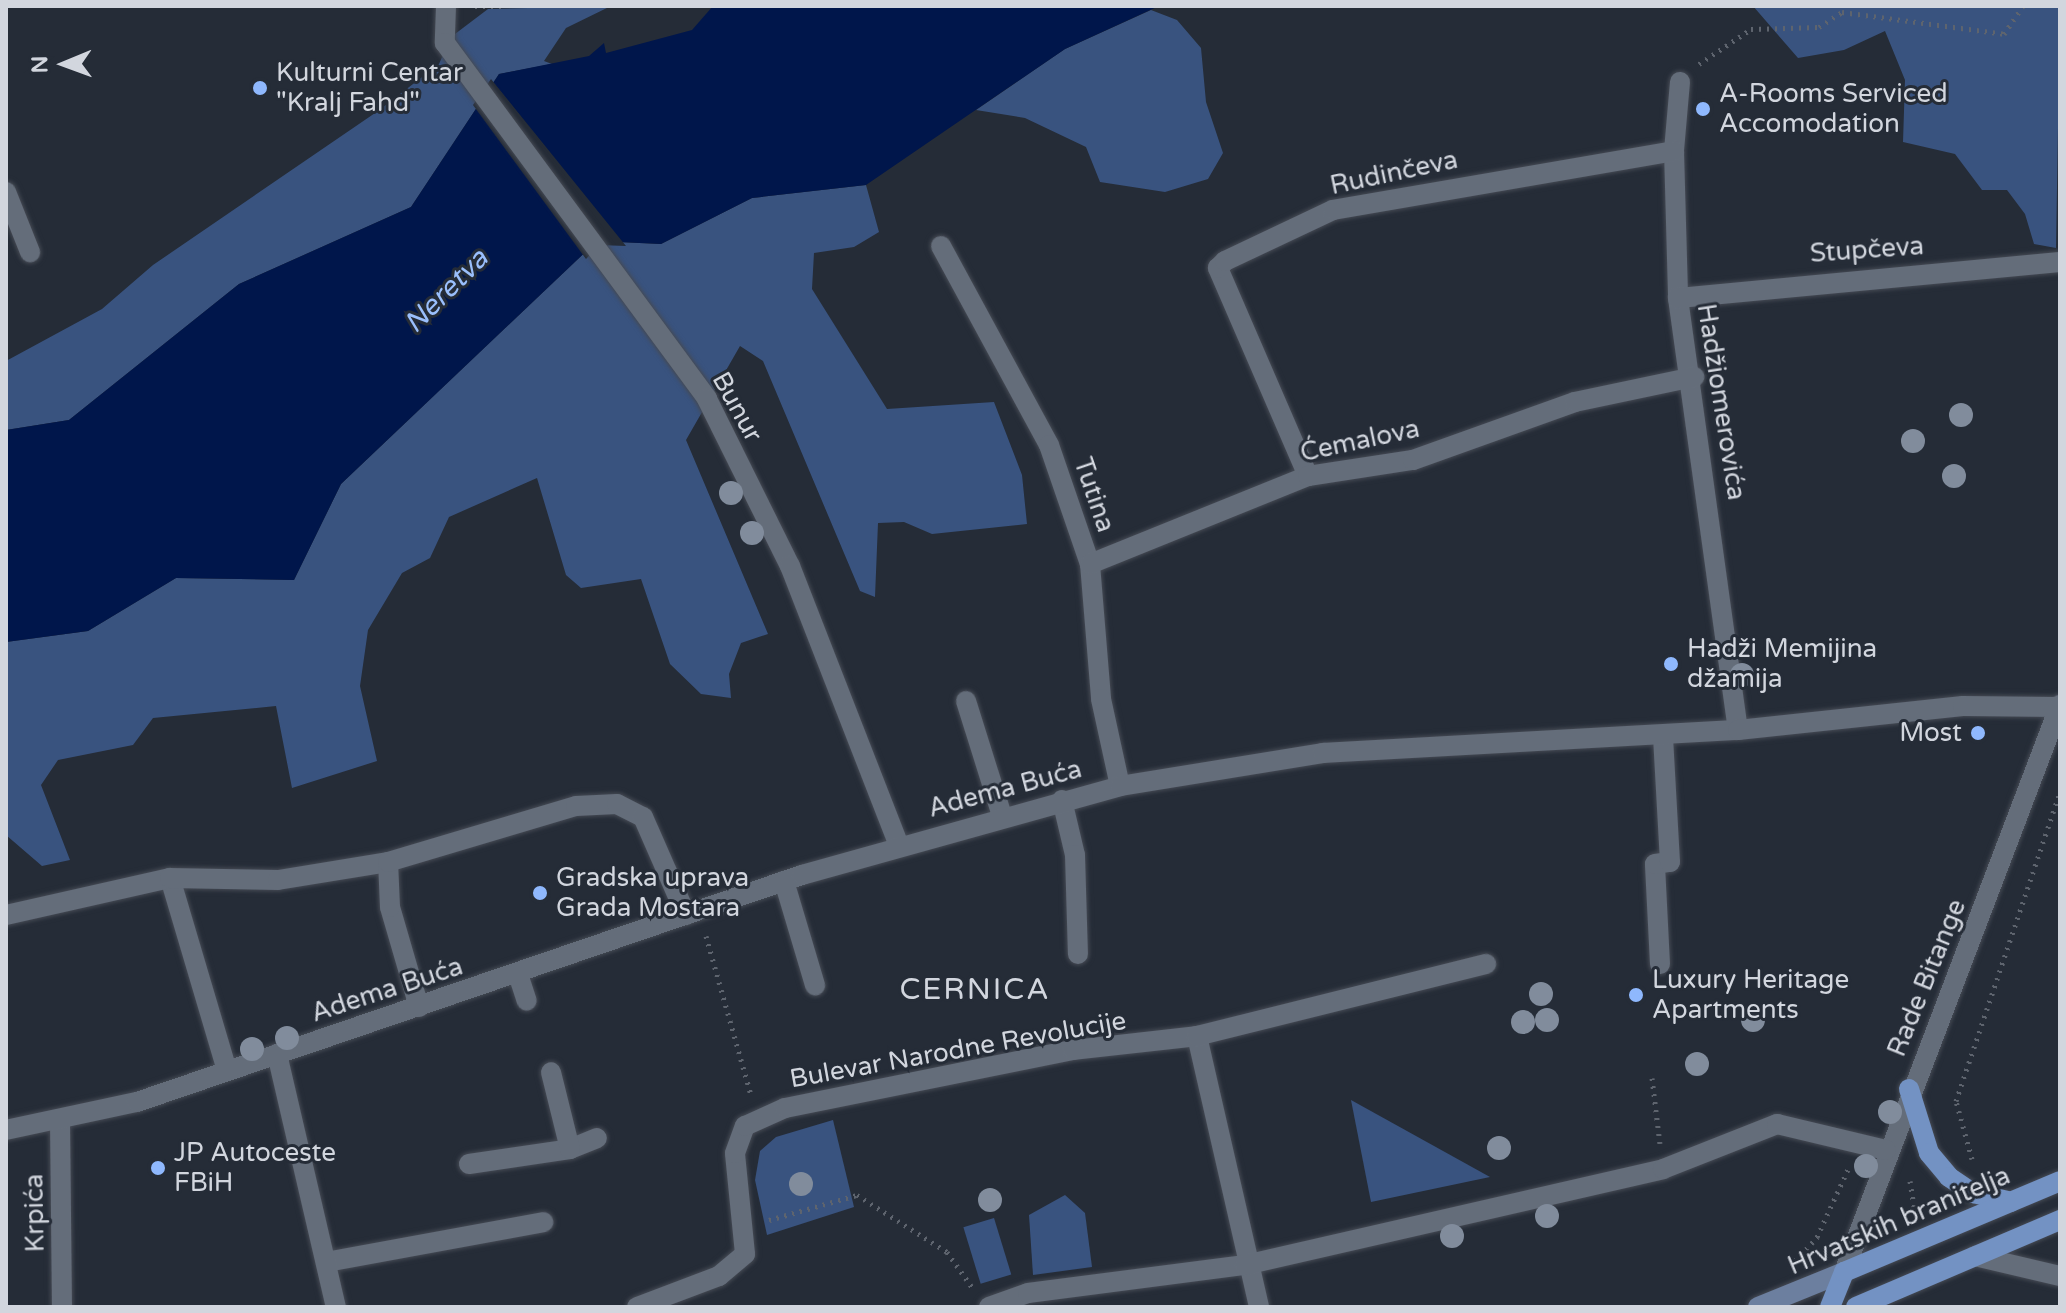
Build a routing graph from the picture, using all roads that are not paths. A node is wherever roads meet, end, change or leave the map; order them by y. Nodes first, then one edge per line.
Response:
1 (446, 6) edge
2 (1680, 82) road end
3 (1674, 151) junction
4 (6, 192) edge
5 (941, 246) dead end
6 (30, 252) dead end
7 (2060, 262) edge
8 (1678, 298) junction
9 (1694, 377) junction
10 (1308, 476) junction
11 (1090, 564) junction
12 (966, 701) dead end
13 (2059, 706) edge
14 (1738, 730) junction
15 (1663, 735) junction
16 (1120, 786) junction
17 (1062, 800) junction
18 (1002, 816) junction
19 (899, 845) junction
20 (388, 862) junction
21 (170, 878) junction
22 (784, 881) junction
23 (6, 915) edge
24 (694, 919) junction
25 (1078, 954) dead end
26 (1486, 964) dead end
27 (1660, 964) dead end
28 (518, 974) junction
29 (815, 985) dead end
30 (527, 1001) dead end
31 (419, 1007) junction
32 (1197, 1036) junction
33 (277, 1054) junction
34 (227, 1071) junction
35 (551, 1072) dead end
36 (1909, 1089) junction
37 (60, 1119) junction
38 (6, 1130) edge
39 (597, 1138) dead end
40 (570, 1149) junction
41 (1886, 1150) junction
42 (469, 1164) dead end
43 (2060, 1181) edge
44 (2011, 1202) junction
45 (2060, 1220) edge
46 (543, 1222) dead end
47 (1975, 1256) junction
48 (326, 1262) junction
49 (1245, 1265) junction
50 (1844, 1272) junction
51 (2060, 1276) edge
52 (983, 1303) edge
53 (62, 1307) edge
54 (336, 1307) edge
55 (637, 1307) edge
56 (1259, 1307) edge
57 (1758, 1307) edge
58 (1830, 1307) edge
59 (1856, 1307) edge

1 - 19 street, Bunur
2 - 3 street, Hadžiomerovića
3 - 8 street, Hadžiomerovića
3 - 10 street, Rudinčeva
4 - 6 street
5 - 11 street, Tutina
7 - 8 street, Stupčeva
8 - 9 street, Hadžiomerovića
9 - 10 street, Ćemalova
9 - 14 street, Hadžiomerovića
10 - 11 street, Ćemalova
11 - 16 street, Tutina
12 - 18 street
13 - 14 street, Adema Buća
13 - 36 street, Rade Bitange
14 - 15 street, Adema Buća
15 - 16 street, Adema Buća
15 - 27 street
16 - 17 street, Adema Buća
17 - 18 street, Adema Buća
17 - 25 street
18 - 19 street, Adema Buća
19 - 22 street, Adema Buća
20 - 21 street
20 - 24 street
20 - 31 street
21 - 23 street
21 - 34 street
22 - 24 street, Adema Buća
22 - 29 street
24 - 28 street, Adema Buća
26 - 32 street, Bulevar Narodne Revolucije
28 - 30 street
28 - 31 street, Adema Buća
31 - 33 street, Adema Buća
32 - 49 street
32 - 55 street, Bulevar Narodne Revolucije
33 - 34 street, Adema Buća
33 - 48 street
34 - 37 street, Adema Buća
35 - 40 street
36 - 41 street, Rade Bitange
36 - 44 main road
37 - 38 street, Adema Buća
37 - 53 street, Krpića
39 - 40 street
40 - 42 street
41 - 49 street
41 - 50 street, Rade Bitange
43 - 44 main road, Hrvatskih branitelja
44 - 50 main road, Hrvatskih branitelja
45 - 47 main road
46 - 48 street
47 - 51 street
47 - 59 main road
48 - 54 street
49 - 52 street
49 - 56 street
50 - 57 main road, Hrvatskih branitelja
50 - 58 main road

